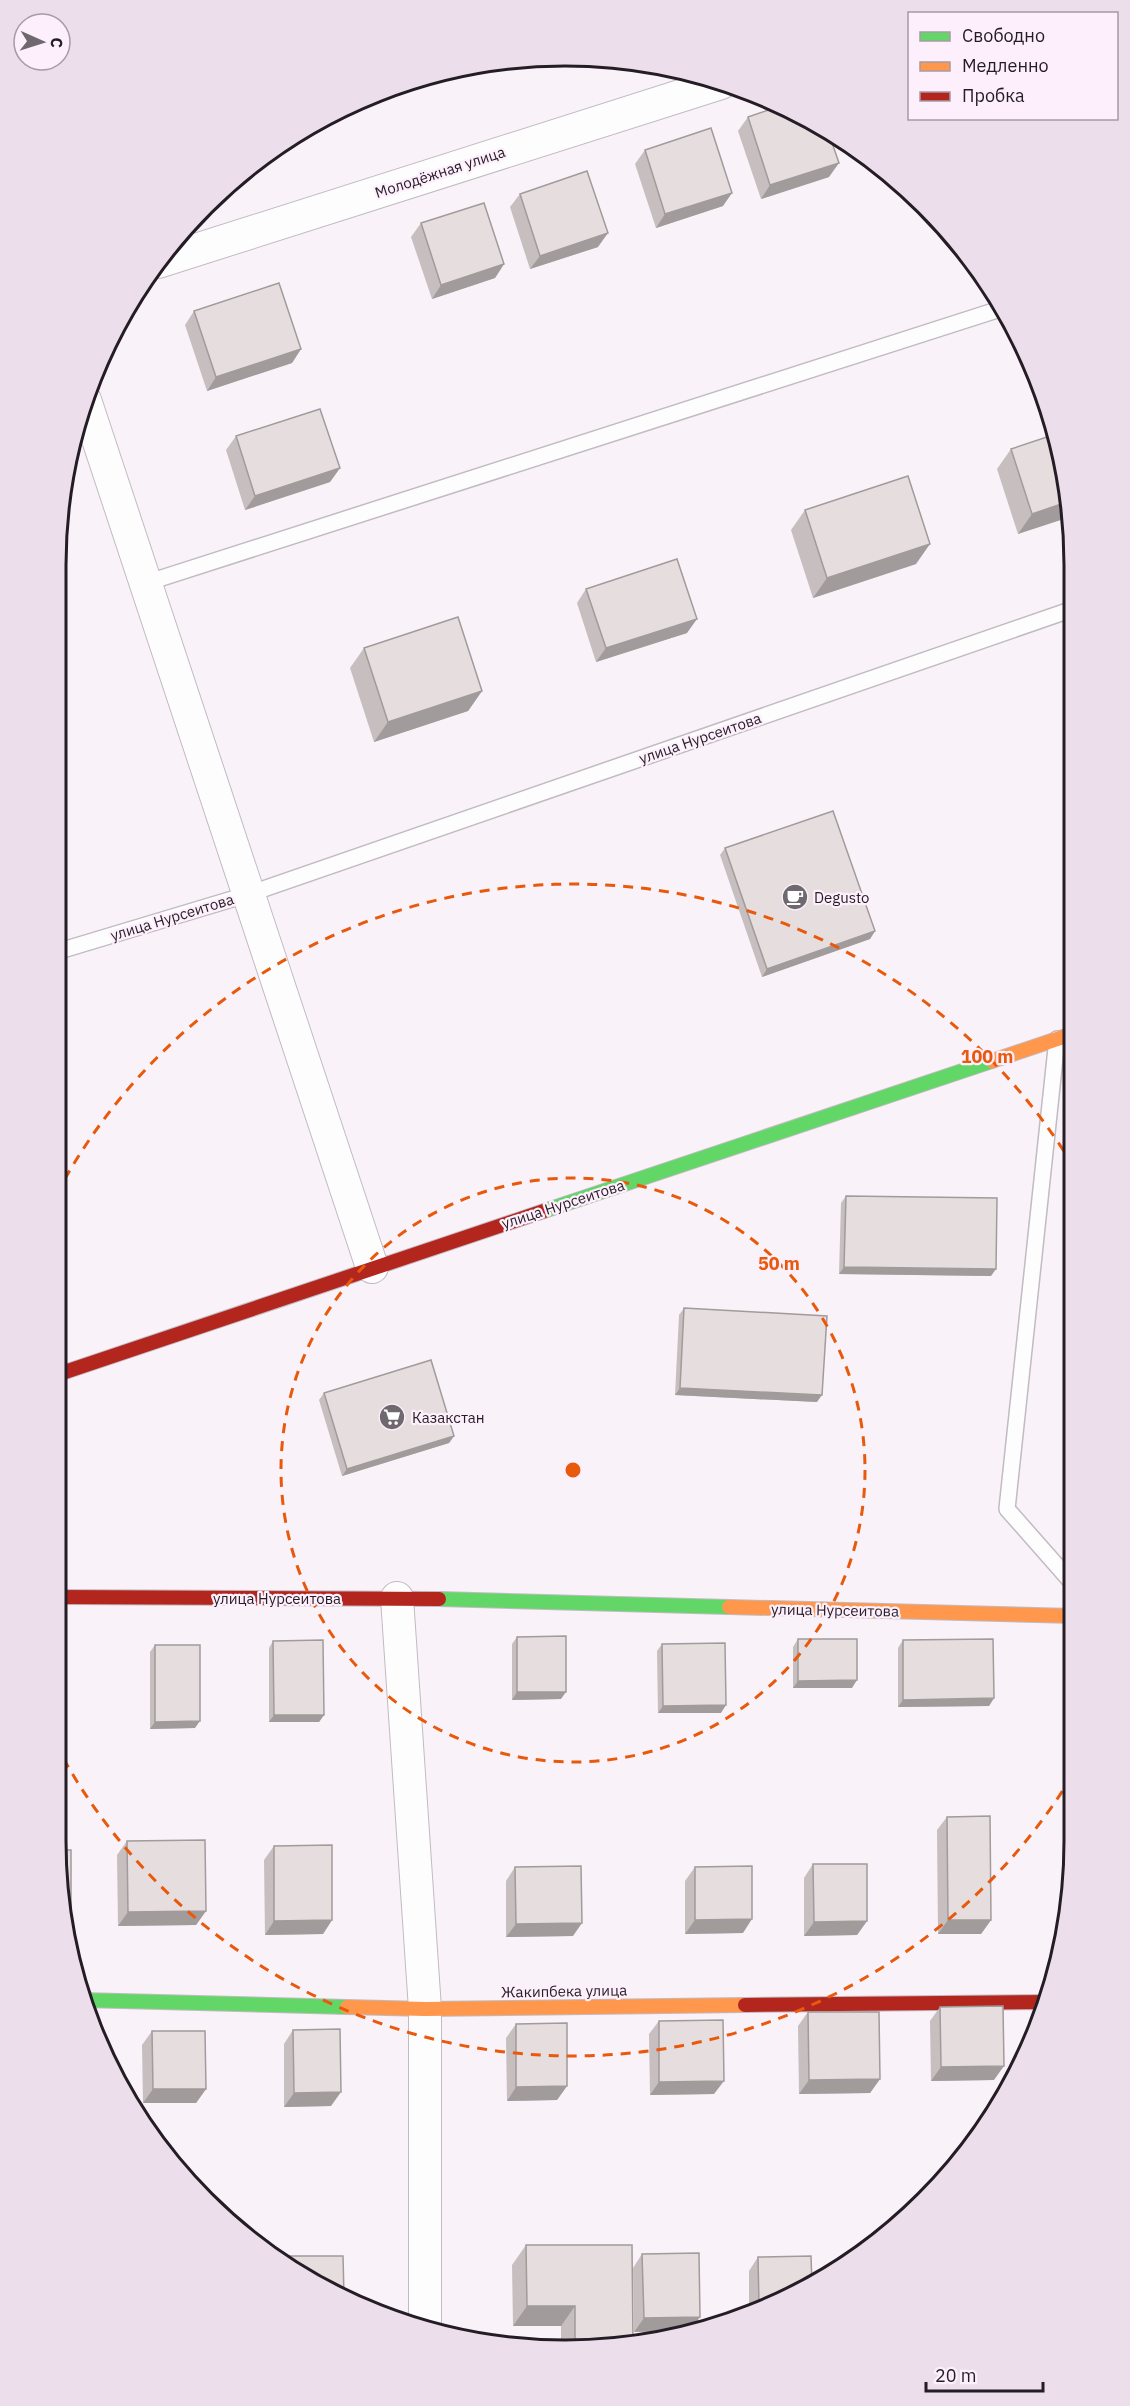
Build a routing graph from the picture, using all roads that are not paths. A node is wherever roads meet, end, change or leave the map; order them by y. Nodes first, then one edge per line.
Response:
1 (707, 87) edge
2 (172, 258) edge
3 (994, 311) edge
4 (90, 414) edge
5 (146, 583) junction
6 (1064, 612) edge
7 (249, 894) junction
8 (66, 949) edge
9 (1064, 1037) edge
10 (1057, 1039) junction
11 (372, 1267) junction
12 (66, 1372) edge
13 (1064, 1574) edge
14 (66, 1597) edge
15 (398, 1598) junction
16 (1064, 1616) edge
17 (92, 2000) edge
18 (1038, 2002) edge
19 (425, 2009) junction
20 (425, 2320) edge

1 - 2 street, Молодёжная улица
3 - 5 lane
4 - 5 street
5 - 7 street
6 - 7 lane, улица Нурсеитова
7 - 8 lane, улица Нурсеитова
7 - 11 street
9 - 10 street, улица Нурсеитова
10 - 11 street, улица Нурсеитова
10 - 13 lane
11 - 12 street, улица Нурсеитова
14 - 15 street, улица Нурсеитова
15 - 16 street, улица Нурсеитова
15 - 19 street
17 - 19 street, Жакипбека улица
18 - 19 street, Жакипбека улица
19 - 20 street

